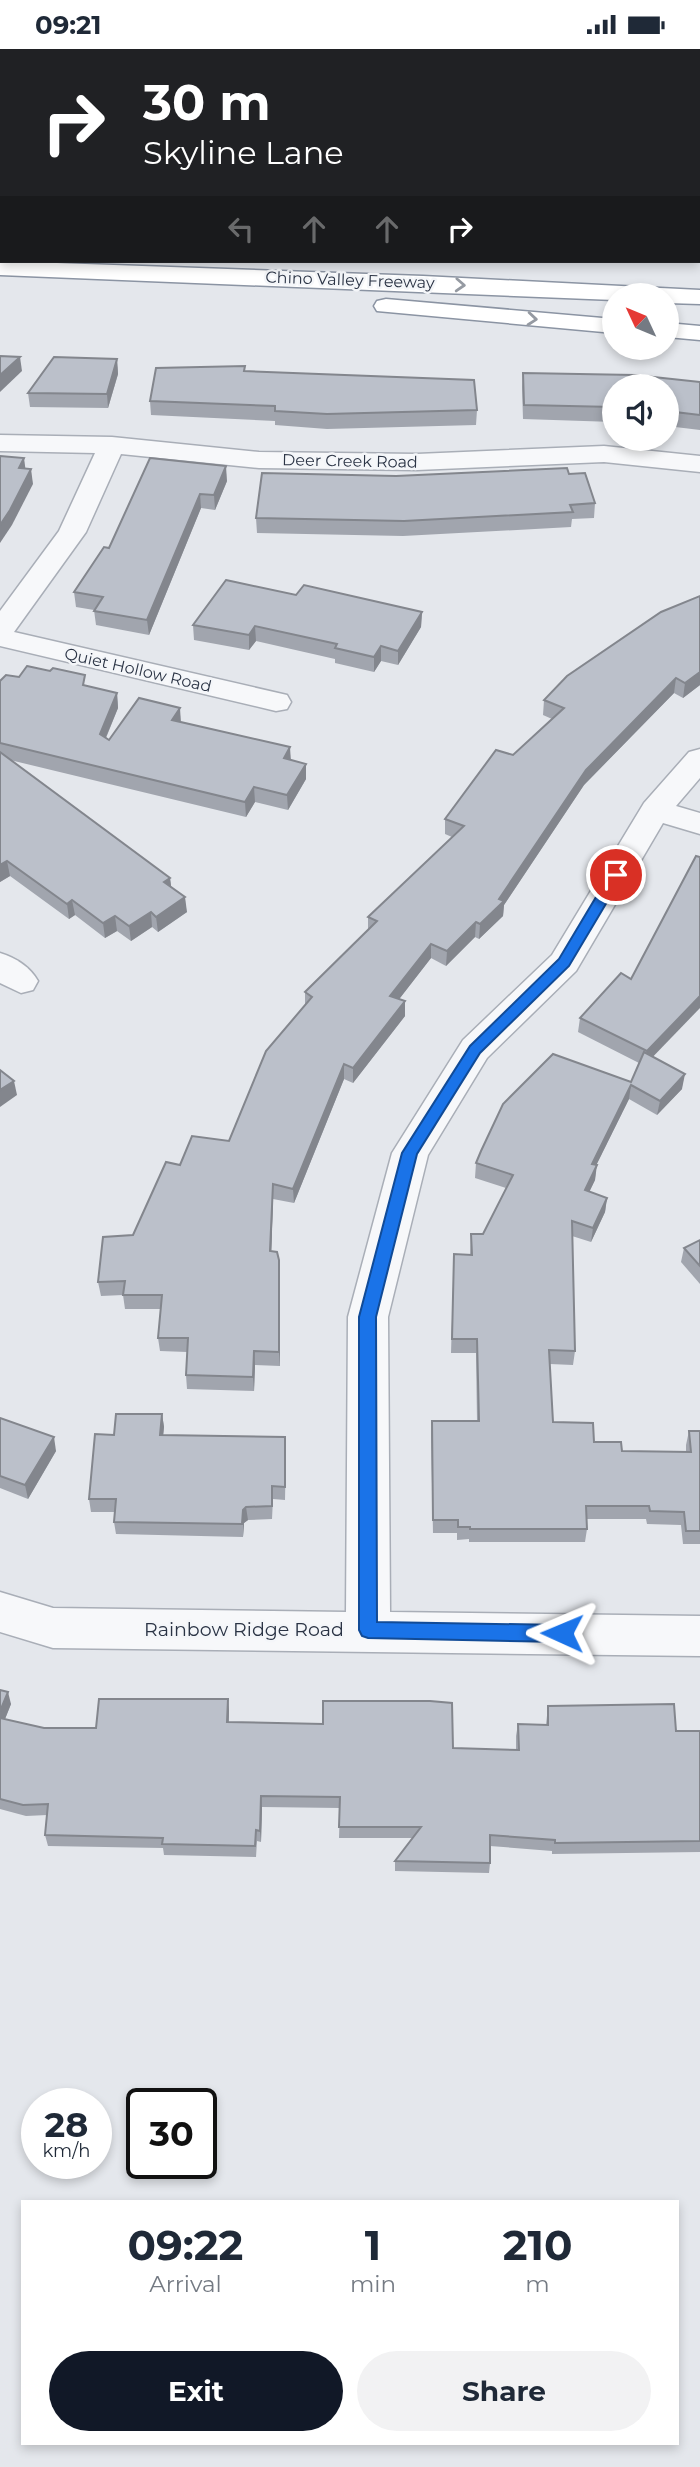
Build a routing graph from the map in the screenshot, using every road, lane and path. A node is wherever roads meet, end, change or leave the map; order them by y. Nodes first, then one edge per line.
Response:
1 (0, 270) edge
2 (700, 297) edge
3 (602, 325) edge
4 (679, 331) edge
5 (700, 333) edge
6 (0, 443) edge
7 (112, 445) junction
8 (700, 464) edge
9 (0, 631) edge
10 (0, 637) edge
11 (276, 702) dead end
12 (700, 759) edge
13 (655, 810) junction
14 (700, 824) edge
15 (0, 1612) edge
16 (368, 1630) junction
17 (700, 1636) edge

1 -> 2 highway, Chino Valley Freeway
1 -> 3 highway
4 - 5 highway
6 - 7 street, Deer Creek Road
7 - 8 street, Deer Creek Road
7 - 9 street
10 - 11 street, Quiet Hollow Road
12 - 13 street
13 - 14 street
13 - 16 street
15 - 16 street, Rainbow Ridge Road
16 - 17 street, Rainbow Ridge Road

